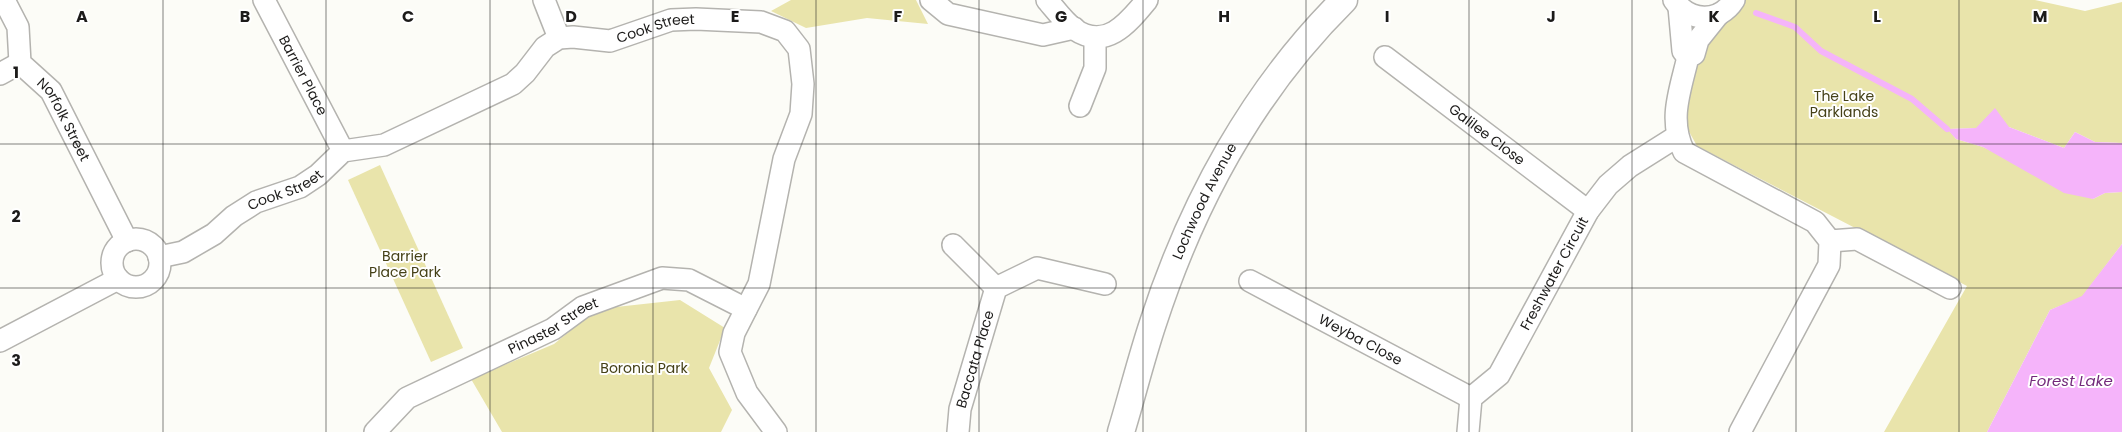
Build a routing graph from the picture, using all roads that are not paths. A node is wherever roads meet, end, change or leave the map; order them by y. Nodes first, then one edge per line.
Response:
1 (4, 0) edge
2 (264, 0) edge
3 (544, 0) edge
4 (931, 0) edge
5 (1047, 0) edge
6 (1148, 0) edge
7 (1344, 0) edge
8 (1734, 0) edge
9 (1676, 4) edge
10 (1718, 15) junction
11 (1074, 28) junction
12 (559, 38) junction
13 (1095, 38) junction
14 (1385, 57) dead end
15 (1688, 57) junction
16 (20, 64) junction
17 (0, 74) edge
18 (1080, 106) dead end
19 (1676, 137) junction
20 (343, 151) junction
21 (1588, 211) junction
22 (127, 241) junction
23 (1830, 241) junction
24 (953, 245) dead end
25 (159, 258) junction
26 (118, 279) junction
27 (1250, 281) dead end
28 (1105, 284) dead end
29 (996, 288) junction
30 (1950, 288) dead end
31 (746, 309) junction
32 (0, 341) edge
33 (1470, 398) junction
34 (375, 432) edge
35 (776, 432) edge
36 (958, 432) edge
37 (1121, 432) edge
38 (1468, 432) edge
39 (1740, 432) edge

1 - 16 street
2 - 20 street, Barrier Place
3 - 12 street
4 - 11 street
5 - 11 street
6 - 13 street
7 - 37 street, Lochwood Avenue
8 - 10 street
9 - 10 street
9 - 15 street
10 - 15 street
11 - 13 street
12 - 20 street
12 - 31 street, Cook Street
13 - 18 street
14 - 21 street, Galilee Close
15 - 19 street
16 - 17 street
16 - 22 street, Norfolk Street
19 - 21 street, Freshwater Circuit
19 - 23 street
20 - 25 street, Cook Street
21 - 33 street, Freshwater Circuit
22 - 25 street
22 - 26 street
23 - 30 street
23 - 39 street
24 - 29 street
25 - 26 street
26 - 32 street
27 - 33 street, Weyba Close
28 - 29 street
29 - 36 street, Baccata Place
31 - 34 street, Pinaster Street
31 - 35 street, Cook Street
33 - 38 street

